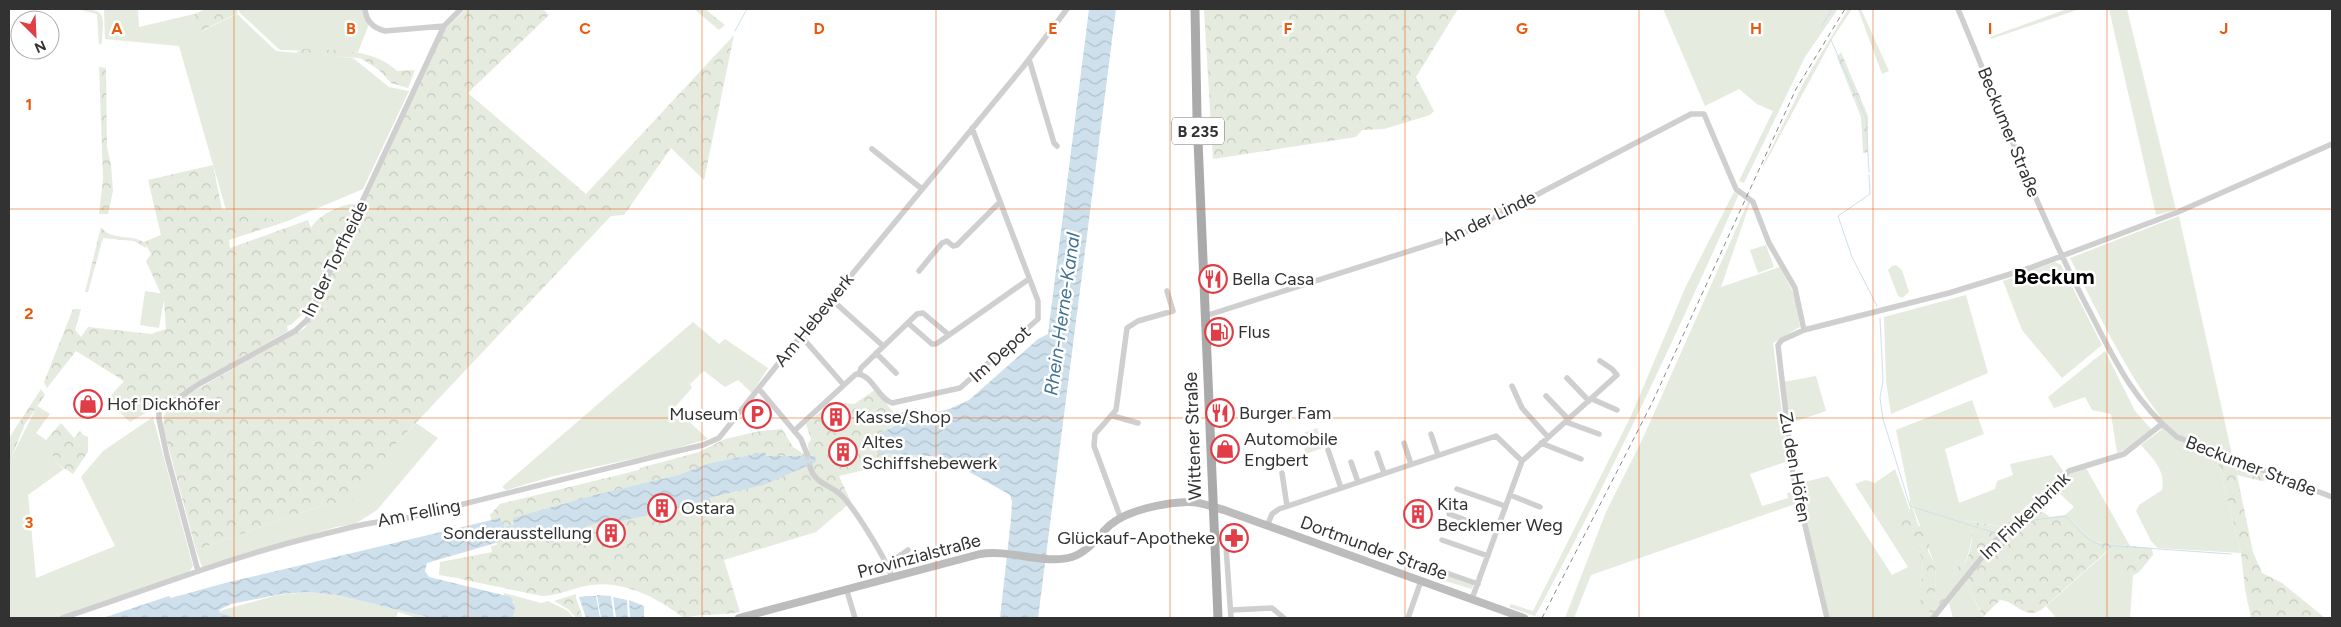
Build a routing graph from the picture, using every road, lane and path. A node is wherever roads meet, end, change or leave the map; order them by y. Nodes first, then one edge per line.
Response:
1 (365, 9) edge
2 (461, 9) edge
3 (1067, 9) edge
4 (1195, 9) edge
5 (1958, 9) edge
6 (444, 26) junction
7 (1029, 59) junction
8 (972, 128) junction
9 (2332, 144) edge
10 (1057, 146) dead end
11 (872, 149) dead end
12 (922, 189) junction
13 (998, 203) junction
14 (2060, 256) junction
15 (919, 271) dead end
16 (1029, 279) junction
17 (1167, 291) dead end
18 (831, 300) junction
19 (1205, 316) junction
20 (908, 323) junction
21 (1804, 330) junction
22 (949, 335) junction
23 (801, 336) junction
24 (881, 344) dead end
25 (876, 353) junction
26 (1600, 361) dead end
27 (896, 373) dead end
28 (859, 374) junction
29 (1567, 378) dead end
30 (843, 384) junction
31 (1512, 386) dead end
32 (759, 389) junction
33 (1546, 396) dead end
34 (1590, 400) junction
35 (1617, 410) dead end
36 (1113, 416) junction
37 (1567, 420) junction
38 (1138, 423) dead end
39 (2162, 424) junction
40 (794, 431) junction
41 (1431, 434) dead end
42 (1599, 434) dead end
43 (1548, 438) junction
44 (1404, 443) dead end
45 (1541, 443) junction
46 (1328, 450) dead end
47 (1377, 452) dead end
48 (807, 454) tunnel mouth
49 (1438, 455) junction
50 (1581, 459) dead end
51 (1522, 461) junction
52 (1351, 462) dead end
53 (1411, 464) junction
54 (810, 467) tunnel mouth
55 (1282, 473) dead end
56 (1384, 473) junction
57 (1358, 482) junction
58 (1341, 488) junction
59 (1457, 489) dead end
60 (1510, 495) junction
61 (2332, 497) edge
62 (1287, 506) junction
63 (1505, 506) junction
64 (1540, 506) dead end
65 (1212, 507) junction
66 (1449, 514) dead end
67 (1120, 519) junction
68 (1267, 526) junction
69 (1228, 528) dead end
70 (1496, 531) junction
71 (1442, 540) dead end
72 (908, 550) dead end
73 (1488, 556) junction
74 (887, 565) junction
75 (1425, 568) dead end
76 (198, 571) junction
77 (892, 578) junction
78 (1421, 581) junction
79 (1478, 584) junction
80 (847, 591) junction
81 (1472, 599) junction
82 (1231, 610) junction
83 (62, 618) edge
84 (739, 618) edge
85 (855, 618) edge
86 (1218, 618) edge
87 (1232, 618) edge
88 (1284, 618) edge
89 (1408, 618) edge
90 (1524, 618) edge
91 (1827, 618) edge
92 (1933, 618) edge

1 - 6 street
2 - 6 street
3 - 7 street, Am Hebewerk
4 - 19 main road, Wittener Straße / B 235
5 - 14 street, Beckumer Straße
6 - 76 street, In der Torfheide
7 - 8 street, Am Hebewerk
7 - 10 street
8 - 12 street, Am Hebewerk
8 - 13 street, Im Depot
9 - 14 street
11 - 12 street
12 - 18 street, Am Hebewerk
13 - 15 street
13 - 16 street, Im Depot
14 - 21 street, Zu den Höfen
14 - 39 street, Beckumer Straße
16 - 22 street
16 - 28 street, Im Depot
17 - 36 street
18 - 23 street, Am Hebewerk
18 - 24 street
19 - 21 street, An der Linde
19 - 65 main road, Wittener Straße / B 235
20 - 22 street
20 - 22 street
20 - 25 street
21 - 91 street, Zu den Höfen
23 - 30 street
23 - 32 street, Am Hebewerk
25 - 27 street
25 - 28 street
26 - 34 street
28 - 30 street
29 - 34 street
30 - 40 street
31 - 43 street
32 - 40 street
32 - 76 street, Am Felling
33 - 37 street
34 - 35 street
34 - 37 street
36 - 38 street
36 - 67 street
37 - 42 street
37 - 43 street
39 - 61 street, Beckumer Straße
39 - 92 street, Im Finkenbrink
40 - 48 street
41 - 49 street
43 - 45 street
44 - 53 street
45 - 50 street
45 - 51 street
46 - 58 street
47 - 56 street
49 - 51 street
49 - 53 street
51 - 60 street
52 - 57 street
53 - 56 street
54 - 74 street
55 - 62 street
56 - 57 street
57 - 58 street
58 - 62 street
59 - 63 street
60 - 63 street
60 - 64 street
62 - 68 street
63 - 70 street
65 - 67 main road, Provinzialstraße
65 - 68 main road, Dortmunder Straße
65 - 86 main road, Wittener Straße / B 235
66 - 70 street
67 - 77 main road, Provinzialstraße
68 - 78 main road, Dortmunder Straße
69 - 82 street
70 - 73 street
71 - 73 street
72 - 74 street
73 - 79 street
74 - 77 street
75 - 79 street, Dortmunder Straße
76 - 83 street, Am Felling
77 - 80 main road, Provinzialstraße
78 - 81 main road, Dortmunder Straße
78 - 89 street
79 - 81 street
80 - 84 main road, Provinzialstraße
80 - 85 street
81 - 90 main road, Dortmunder Straße
82 - 87 street
82 - 88 street

